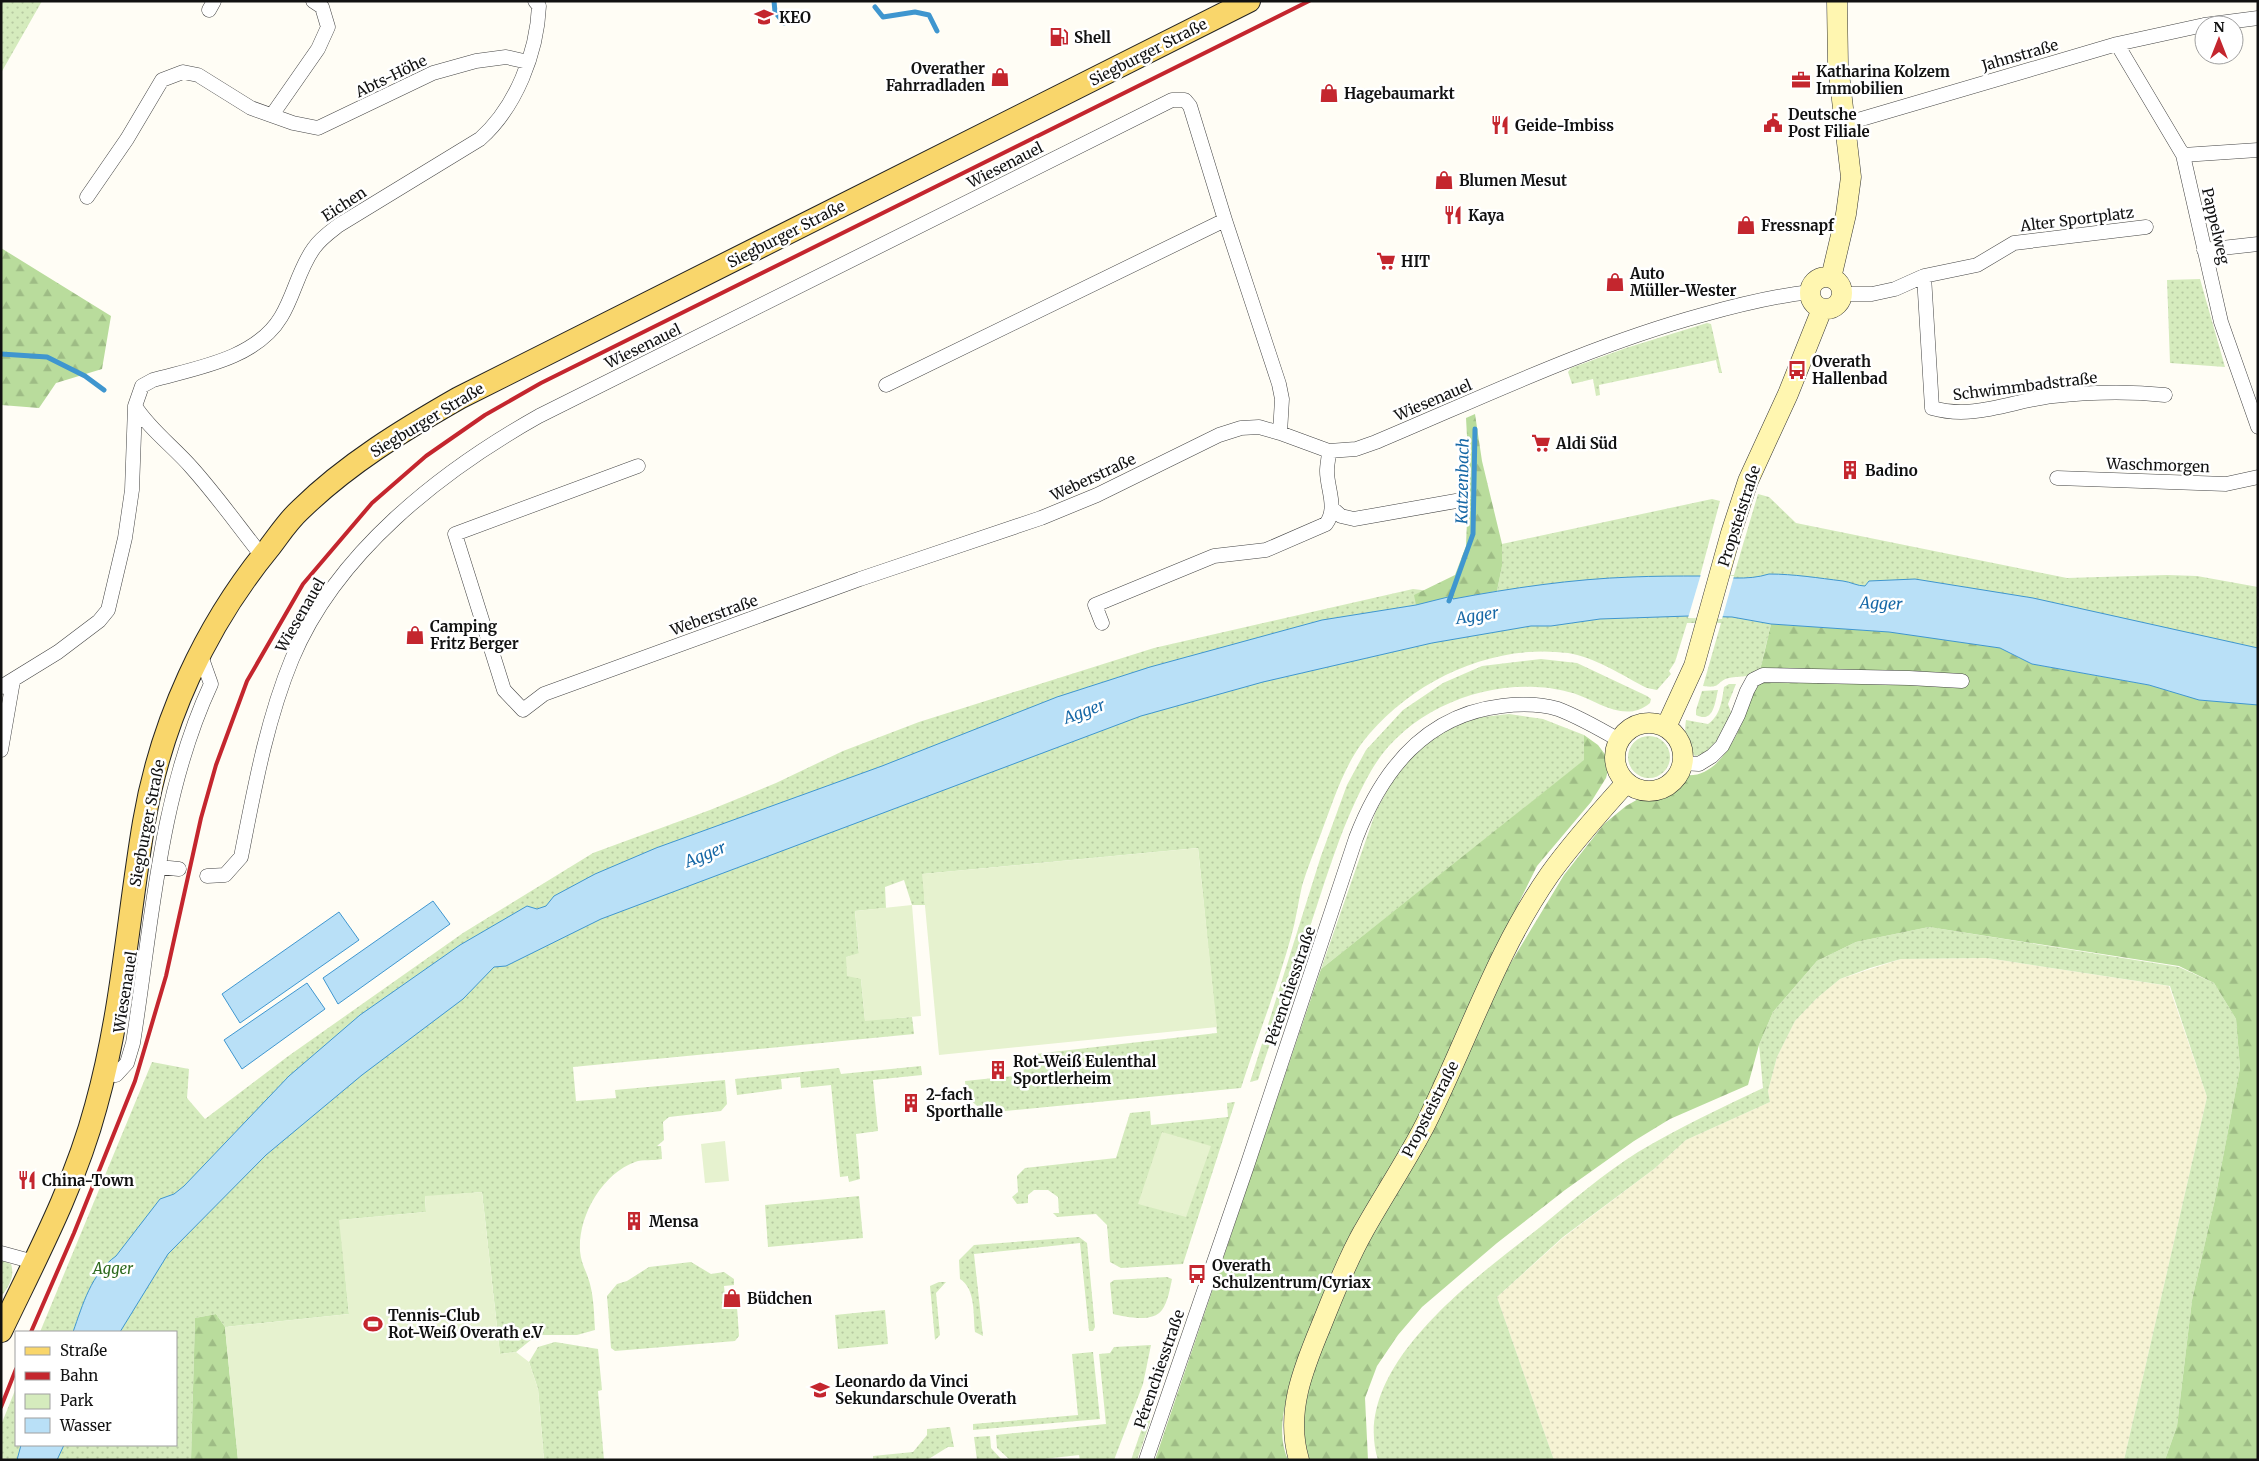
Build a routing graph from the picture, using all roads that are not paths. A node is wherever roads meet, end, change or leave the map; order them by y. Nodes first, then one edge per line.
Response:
1 (312, 1) edge
2 (535, 1) edge
3 (1249, 1) edge
4 (1837, 1) edge
5 (2258, 18) edge
6 (2244, 20) edge
7 (2194, 27) edge
8 (2117, 44) junction
9 (528, 62) junction
10 (272, 115) junction
11 (1846, 121) junction
12 (2258, 150) edge
13 (2183, 156) junction
14 (87, 197) dead end
15 (1224, 220) junction
16 (2146, 226) dead end
17 (2258, 244) edge
18 (2204, 250) junction
19 (1924, 276) junction
20 (1836, 286) junction
21 (1810, 292) junction
22 (1822, 309) junction
23 (886, 385) dead end
24 (2251, 390) edge
25 (2165, 395) dead end
26 (135, 406) junction
27 (2258, 427) edge
28 (1280, 433) junction
29 (1329, 451) junction
30 (638, 466) dead end
31 (2258, 477) edge
32 (2057, 478) dead end
33 (1456, 501) dead end
34 (1332, 509) junction
35 (262, 556) junction
36 (1102, 623) dead end
37 (200, 652) junction
38 (1962, 681) dead end
39 (7, 684) edge
40 (1666, 727) junction
41 (1620, 740) junction
42 (1, 750) edge
43 (1682, 763) junction
44 (1626, 783) junction
45 (159, 867) junction
46 (178, 870) dead end
47 (207, 876) dead end
48 (104, 1074) junction
49 (1, 1253) edge
50 (34, 1262) junction
51 (1, 1331) edge
52 (1146, 1460) edge
53 (1299, 1460) edge

1 - 10 street
2 - 9 street, Eichen
3 - 35 main road, Siegburger Straße
4 - 11 street
5 - 6 street, Jahnstraße
7 - 8 street, Jahnstraße
8 - 11 street, Jahnstraße
8 - 13 street, Pappelweg
9 - 10 street, Abts-Höhe
9 - 26 street, Eichen
10 - 14 street, Abts-Höhe
11 - 20 street
12 - 13 street
13 - 18 street, Pappelweg
15 - 23 street
15 - 28 street, Wiesenauel
15 - 47 street, Wiesenauel
16 - 19 street, Alter Sportplatz
17 - 18 street
18 - 24 street, Pappelweg
19 - 20 street, Alter Sportplatz
19 - 25 street, Schwimmbadstraße
20 - 21 street
20 - 22 street
21 - 22 street
21 - 29 street, Wiesenauel
22 - 40 street, Propsteistraße
24 - 27 street, Pappelweg
26 - 35 street
26 - 39 street, Eichen
28 - 29 street, Wiesenauel
28 - 30 street, Weberstraße
29 - 34 street
31 - 32 street, Waschmorgen
33 - 34 street
34 - 36 street
35 - 37 main road, Siegburger Straße
37 - 45 street, Wiesenauel
37 - 48 main road, Siegburger Straße
38 - 43 street
39 - 42 street
40 - 41 street
40 - 43 street
41 - 44 street
41 - 52 street, Pérenchiesstraße
43 - 44 street
44 - 53 street, Propsteistraße
45 - 46 street
45 - 48 street, Wiesenauel
48 - 50 main road, Siegburger Straße
49 - 50 street
50 - 51 main road, Siegburger Straße

